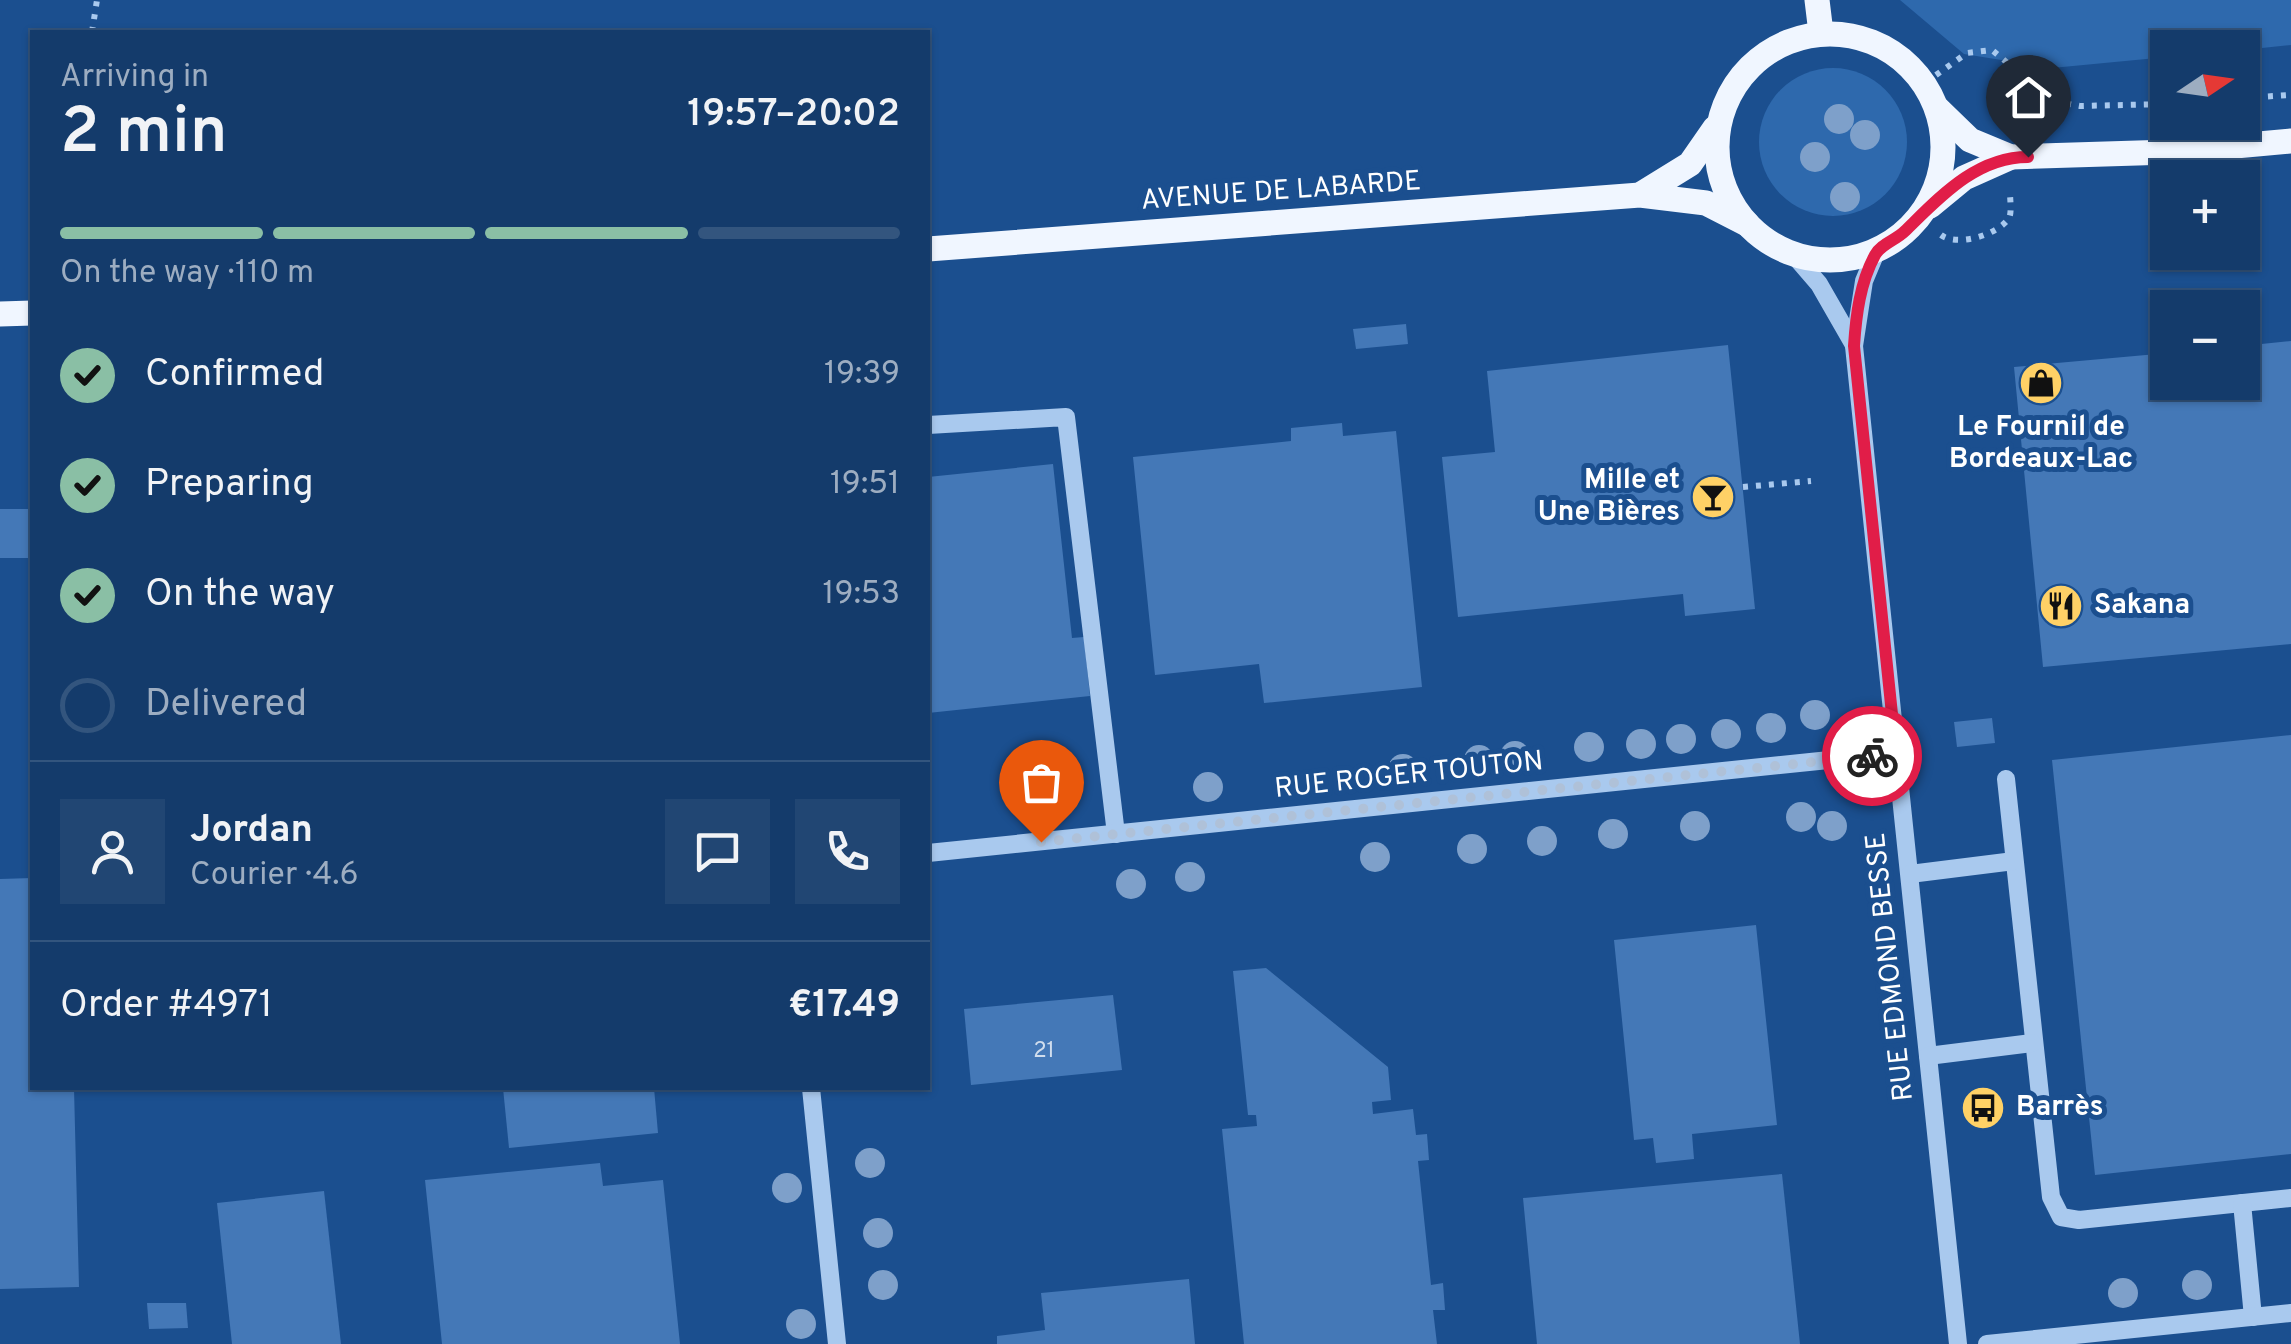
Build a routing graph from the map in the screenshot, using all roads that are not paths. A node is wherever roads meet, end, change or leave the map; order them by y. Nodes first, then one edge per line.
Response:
1 (1817, 0) edge
2 (1821, 33) junction
3 (1929, 94) junction
4 (1720, 119) junction
5 (2291, 141) edge
6 (2011, 157) junction
7 (1640, 194) junction
8 (1921, 214) junction
9 (1747, 224) junction
10 (930, 250) edge
11 (1877, 250) junction
12 (1794, 254) junction
13 (30, 313) edge
14 (0, 314) edge
15 (1854, 346) junction
16 (930, 424) edge
17 (1896, 753) junction
18 (2006, 779) dead end
19 (1116, 834) junction
20 (930, 853) edge
21 (2014, 861) junction
22 (1910, 874) junction
23 (2032, 1043) junction
24 (1928, 1056) junction
25 (811, 1090) edge
26 (2291, 1198) edge
27 (2242, 1203) junction
28 (2291, 1313) edge
29 (2254, 1317) junction
30 (837, 1344) edge
31 (1958, 1344) edge
32 (1987, 1344) edge

1 - 2 main road
2 - 3 main road
2 - 4 main road
3 - 6 main road
3 - 8 main road
4 - 7 main road, AVENUE DE LABARDE
4 - 9 main road
5 - 6 main road
6 - 8 main road
7 - 9 main road, AVENUE DE LABARDE
7 - 10 main road, AVENUE DE LABARDE
8 - 11 main road
9 - 12 main road
11 - 12 main road
11 - 15 street, RUE EDMOND BESSE
12 - 15 street, RUE EDMOND BESSE
13 - 14 main road
15 - 17 street, RUE EDMOND BESSE
16 - 19 street
17 - 19 street, RUE ROGER TOUTON
17 - 22 street, RUE EDMOND BESSE
18 - 21 street
19 - 20 street, RUE ROGER TOUTON
21 - 22 street
21 - 23 street
22 - 24 street, RUE EDMOND BESSE
23 - 24 street
23 - 27 street
24 - 31 street, RUE EDMOND BESSE
25 - 30 street
26 - 27 street
27 - 29 street
28 - 29 street
29 - 32 street

